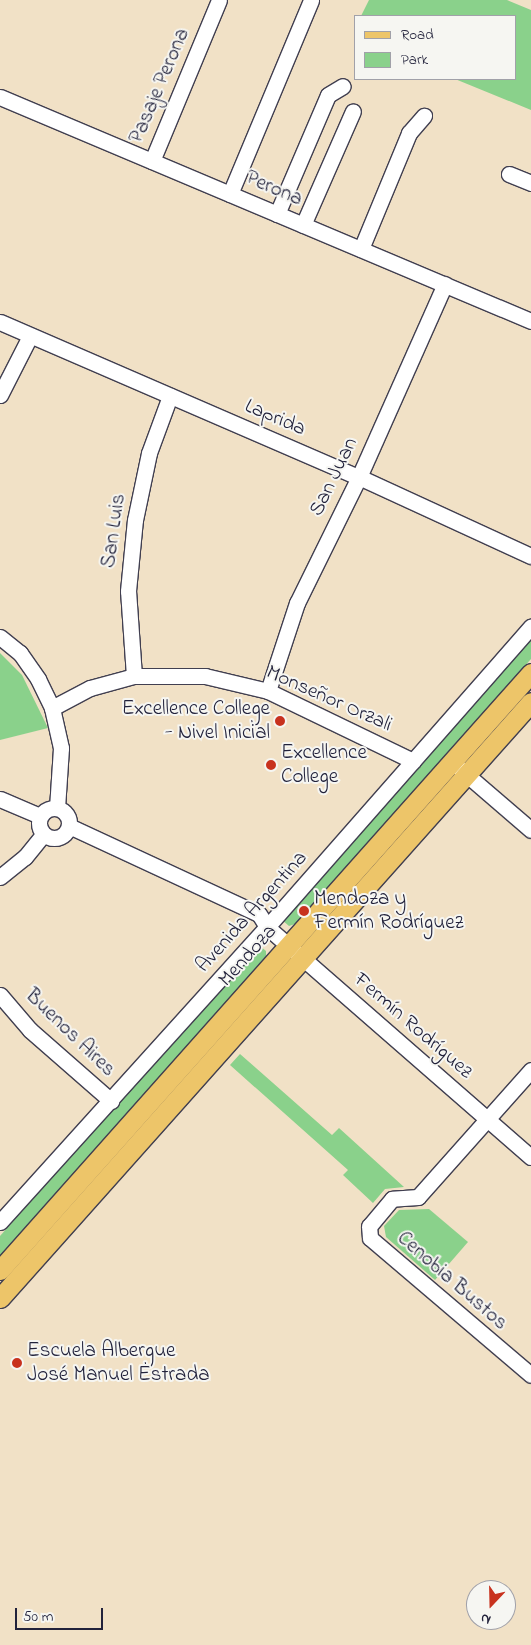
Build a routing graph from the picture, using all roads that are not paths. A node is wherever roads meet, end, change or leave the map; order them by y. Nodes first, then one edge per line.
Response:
1 (219, 0) edge
2 (312, 0) edge
3 (343, 86) dead end
4 (0, 97) edge
5 (353, 111) dead end
6 (424, 116) dead end
7 (152, 161) junction
8 (509, 174) dead end
9 (531, 183) edge
10 (230, 194) junction
11 (277, 214) junction
12 (303, 225) junction
13 (361, 249) junction
14 (445, 284) junction
15 (531, 321) edge
16 (0, 322) edge
17 (30, 336) junction
18 (0, 395) edge
19 (170, 396) junction
20 (359, 478) junction
21 (531, 556) edge
22 (531, 626) edge
23 (0, 638) edge
24 (531, 673) edge
25 (134, 676) junction
26 (268, 691) junction
27 (531, 702) edge
28 (52, 708) junction
29 (413, 761) junction
30 (452, 762) junction
31 (466, 774) junction
32 (0, 799) edge
33 (57, 808) junction
34 (40, 816) junction
35 (66, 830) junction
36 (531, 830) edge
37 (43, 835) junction
38 (0, 878) edge
39 (267, 927) junction
40 (288, 945) junction
41 (302, 958) junction
42 (0, 995) edge
43 (531, 1070) edge
44 (111, 1101) junction
45 (487, 1119) junction
46 (531, 1157) edge
47 (0, 1222) edge
48 (0, 1270) edge
49 (0, 1298) edge
50 (530, 1375) edge

1 - 7 street, Pasaje Perona
2 - 10 street
3 - 11 street
4 - 7 street, Perona
5 - 12 street
6 - 13 street
7 - 10 street, Perona
8 - 9 street
10 - 11 street, Perona
11 - 12 street, Perona
12 - 13 street, Perona
13 - 14 street, Perona
14 - 15 street, Perona
14 - 20 street, San Juan
16 - 17 street, Laprida
17 - 18 street
17 - 19 street, Laprida
19 - 20 street, Laprida
19 - 25 street, San Luis
20 - 21 street, Laprida
20 - 26 street, San Juan
22 - 29 street, Avenida Argentina
23 - 28 street
24 - 30 main road, Mendoza
25 - 26 street, Monseñor Orzali
25 - 28 street, Monseñor Orzali
26 - 29 street, Monseñor Orzali
27 - 31 main road, Mendoza
28 - 33 street
29 - 39 street, Avenida Argentina
30 - 31 street
30 - 40 main road, Mendoza
31 - 36 street
31 - 41 main road, Mendoza
32 - 34 street
33 - 34 street
33 - 35 street
34 - 37 street
35 - 37 street
35 - 39 street, Fermín Rodríguez
37 - 38 street
39 - 40 street, Fermín Rodríguez
39 - 44 street, Avenida Argentina
40 - 41 street, Fermín Rodríguez
40 - 48 main road, Mendoza
41 - 45 street, Fermín Rodríguez
41 - 49 main road, Mendoza
42 - 44 street, Buenos Aires
43 - 45 street
44 - 47 street, Avenida Argentina
45 - 46 street, Fermín Rodríguez
45 - 50 street, Cenobia Bustos

